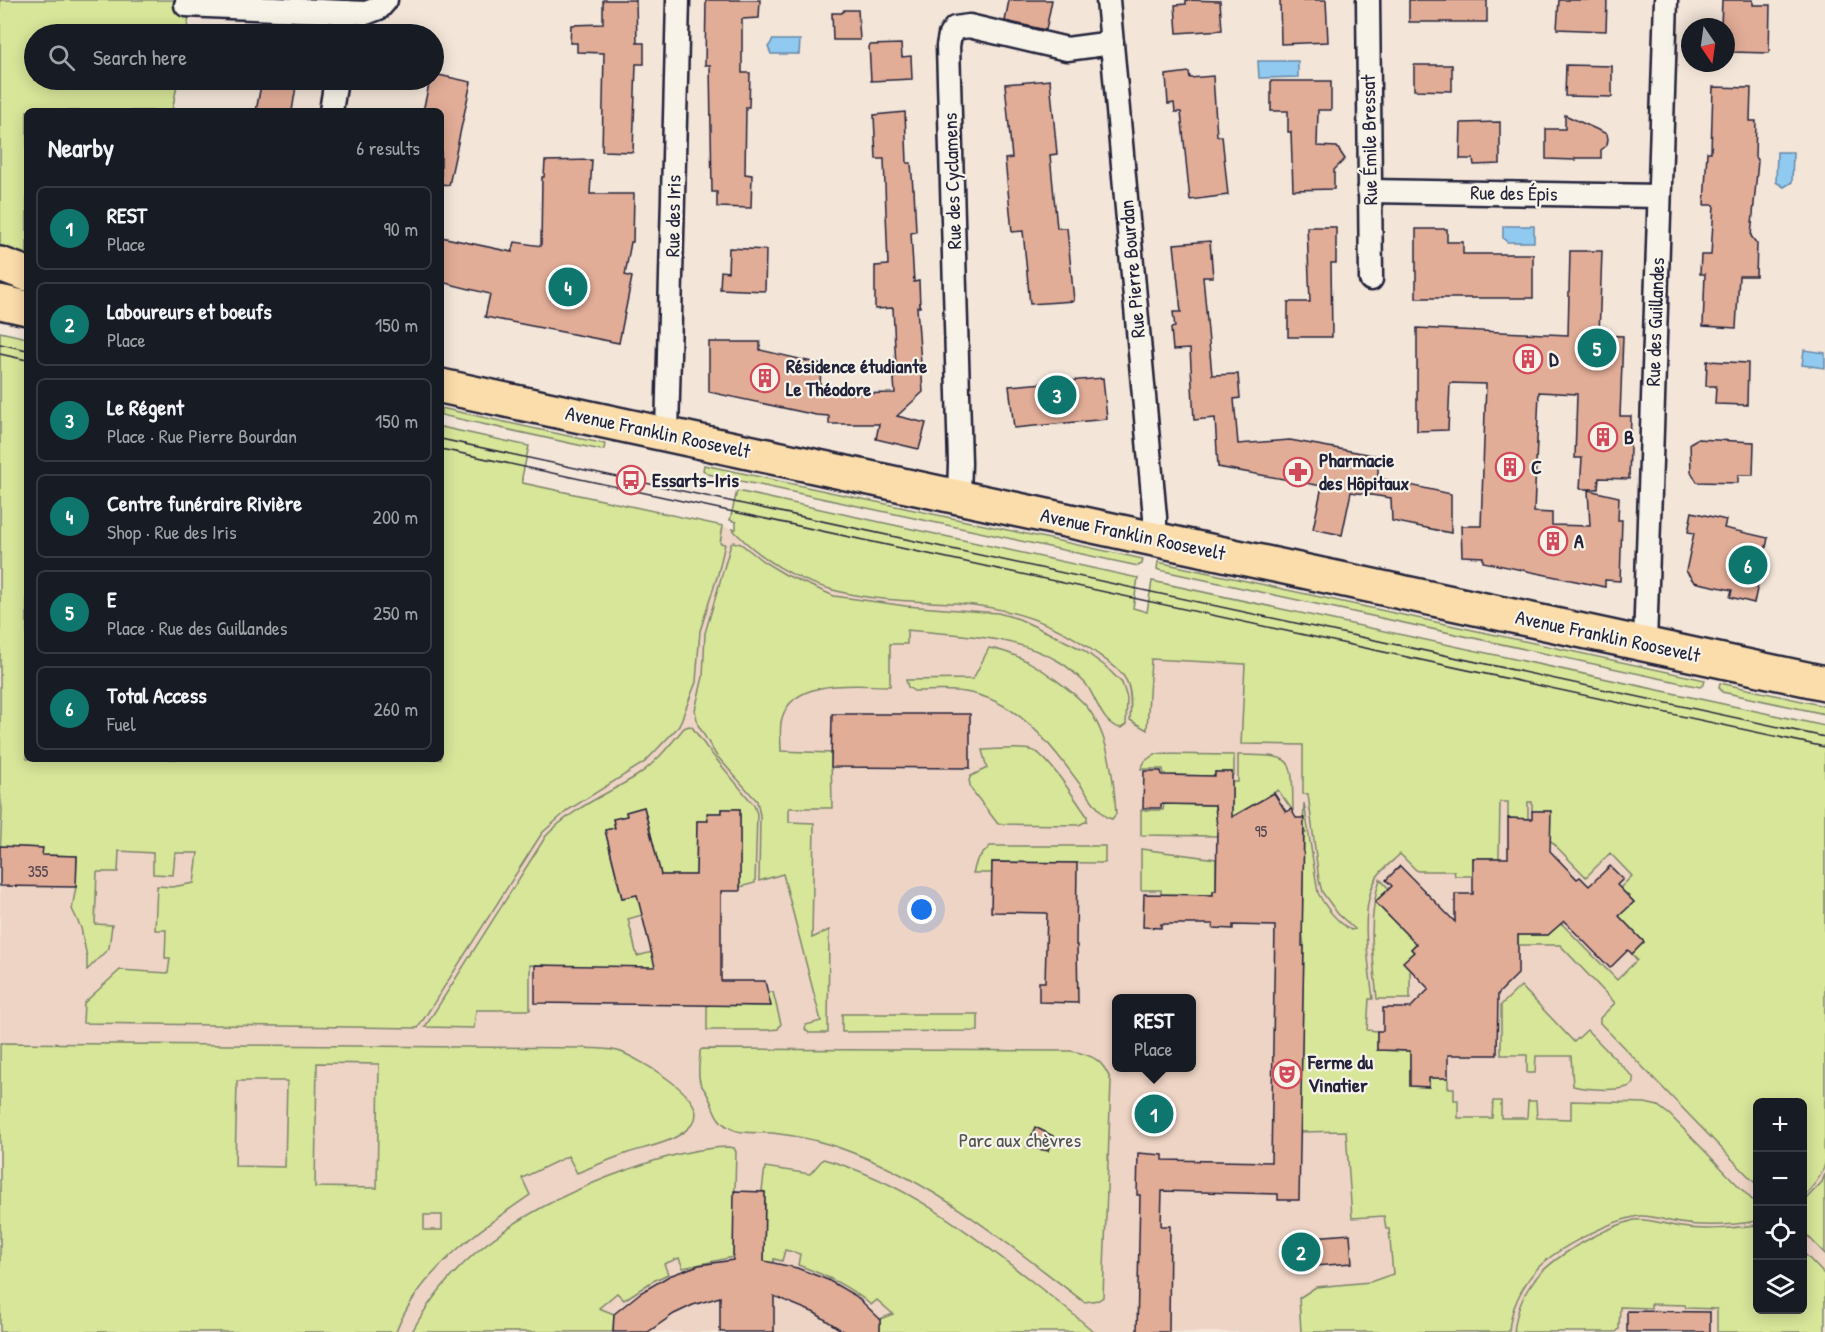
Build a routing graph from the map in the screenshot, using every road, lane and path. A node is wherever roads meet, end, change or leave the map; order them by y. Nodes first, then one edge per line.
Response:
1 (386, 0) edge
2 (678, 0) edge
3 (1108, 0) edge
4 (1368, 0) edge
5 (1666, 0) edge
6 (186, 5) dead end
7 (346, 12) junction
8 (344, 24) edge
9 (1112, 43) junction
10 (334, 90) edge
11 (331, 108) edge
12 (1369, 191) junction
13 (1659, 196) junction
14 (0, 264) edge
15 (24, 273) edge
16 (1371, 279) dead end
17 (0, 302) edge
18 (24, 307) edge
19 (444, 387) edge
20 (667, 433) junction
21 (959, 497) junction
22 (1155, 539) junction
23 (1645, 644) junction
24 (1825, 683) edge

1 - 7 street
2 - 20 street, Rue des Iris
3 - 9 street, Rue Pierre Bourdan
4 - 12 street, Rue Émile Bressat
5 - 13 street, Rue des Guillandes
6 - 7 street
7 - 8 street
9 - 21 street, Rue des Cyclamens
9 - 22 street, Rue Pierre Bourdan
10 - 11 street
12 - 13 street, Rue des Épis
12 - 16 street, Rue Émile Bressat
13 - 23 street, Rue des Guillandes
14 - 15 main road
17 - 18 main road
19 - 20 main road, Avenue Franklin Roosevelt
20 - 21 main road, Avenue Franklin Roosevelt
21 - 22 main road, Avenue Franklin Roosevelt
22 - 23 main road, Avenue Franklin Roosevelt
23 - 24 main road, Avenue Franklin Roosevelt

